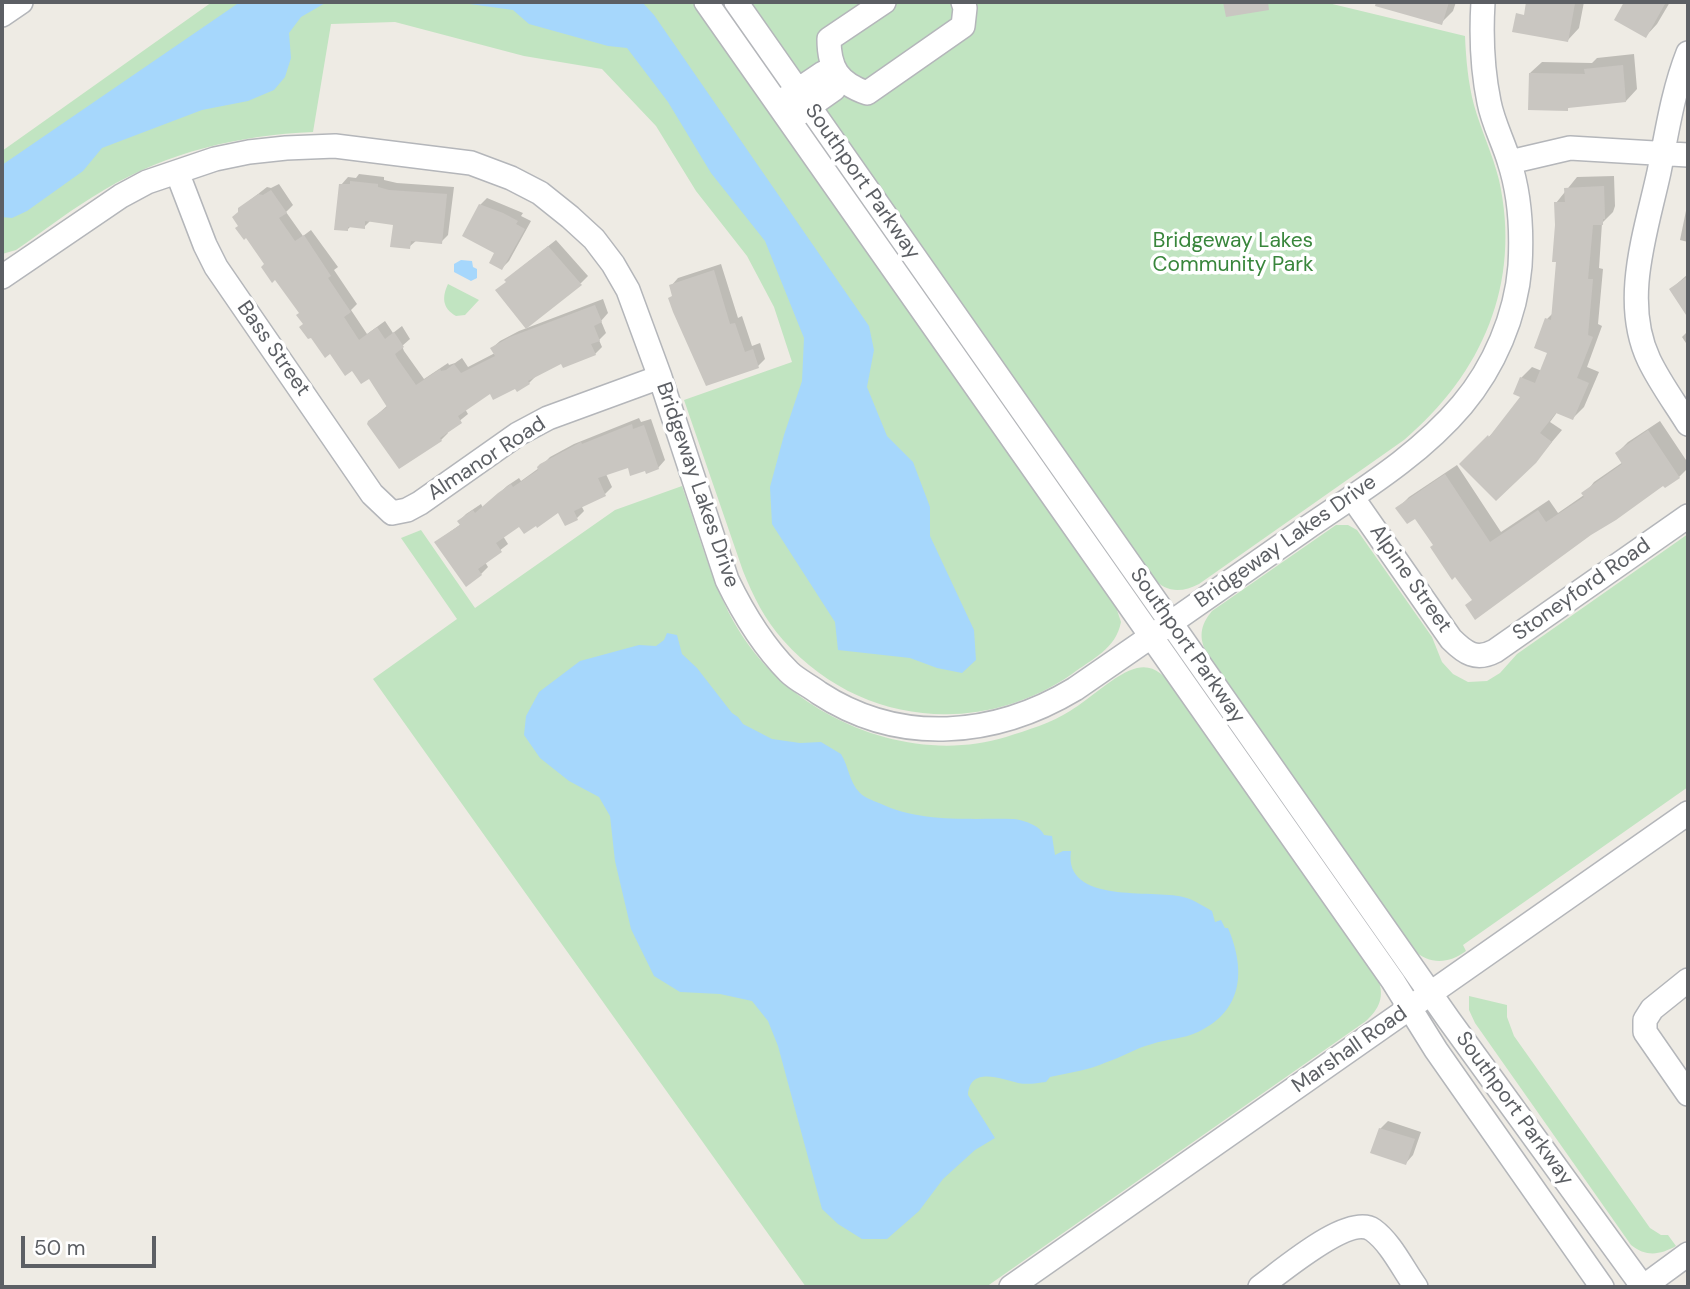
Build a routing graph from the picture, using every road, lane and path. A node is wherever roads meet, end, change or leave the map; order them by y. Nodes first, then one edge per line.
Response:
1 (706, 2) edge
2 (736, 2) edge
3 (884, 2) edge
4 (962, 2) edge
5 (1483, 2) edge
6 (1688, 53) edge
7 (837, 74) junction
8 (803, 98) junction
9 (784, 112) junction
10 (1663, 152) junction
11 (1688, 155) edge
12 (1510, 162) junction
13 (177, 172) junction
14 (2, 277) edge
15 (660, 377) junction
16 (1688, 424) edge
17 (1352, 497) junction
18 (392, 513) joint
19 (1688, 516) edge
20 (1170, 623) junction
21 (1150, 637) junction
22 (1473, 656) joint
23 (1688, 813) edge
24 (1688, 981) edge
25 (1431, 994) junction
26 (1411, 1008) junction
27 (1688, 1094) edge
28 (1688, 1254) edge
29 (1011, 1287) edge
30 (1260, 1287) edge
31 (1416, 1287) edge
32 (1602, 1287) edge
33 (1643, 1287) edge

1 - 9 street, Southport Parkway
2 - 8 street, Southport Parkway
3 - 7 street
4 - 7 street
5 - 12 street, Bridgeway Lakes Drive
6 - 10 street
7 - 8 street
8 - 9 street
8 - 20 street, Southport Parkway
9 - 21 street, Southport Parkway
10 - 11 street
10 - 12 street
10 - 16 street
12 - 17 street, Bridgeway Lakes Drive
13 - 14 street, Bridgeway Lakes Drive
13 - 15 street, Bridgeway Lakes Drive
13 - 18 street, Bass Street
15 - 18 street, Almanor Road
15 - 21 street, Bridgeway Lakes Drive
17 - 20 street, Bridgeway Lakes Drive
17 - 22 street, Alpine Street
19 - 22 street, Stoneyford Road
20 - 21 street, Bridgeway Lakes Drive
20 - 25 street, Southport Parkway
21 - 26 street, Southport Parkway
23 - 25 street, Marshall Road
24 - 27 street
25 - 26 street, Marshall Road
25 - 33 street, Southport Parkway
26 - 29 street, Marshall Road
26 - 32 street, Southport Parkway
28 - 33 street
30 - 31 street

